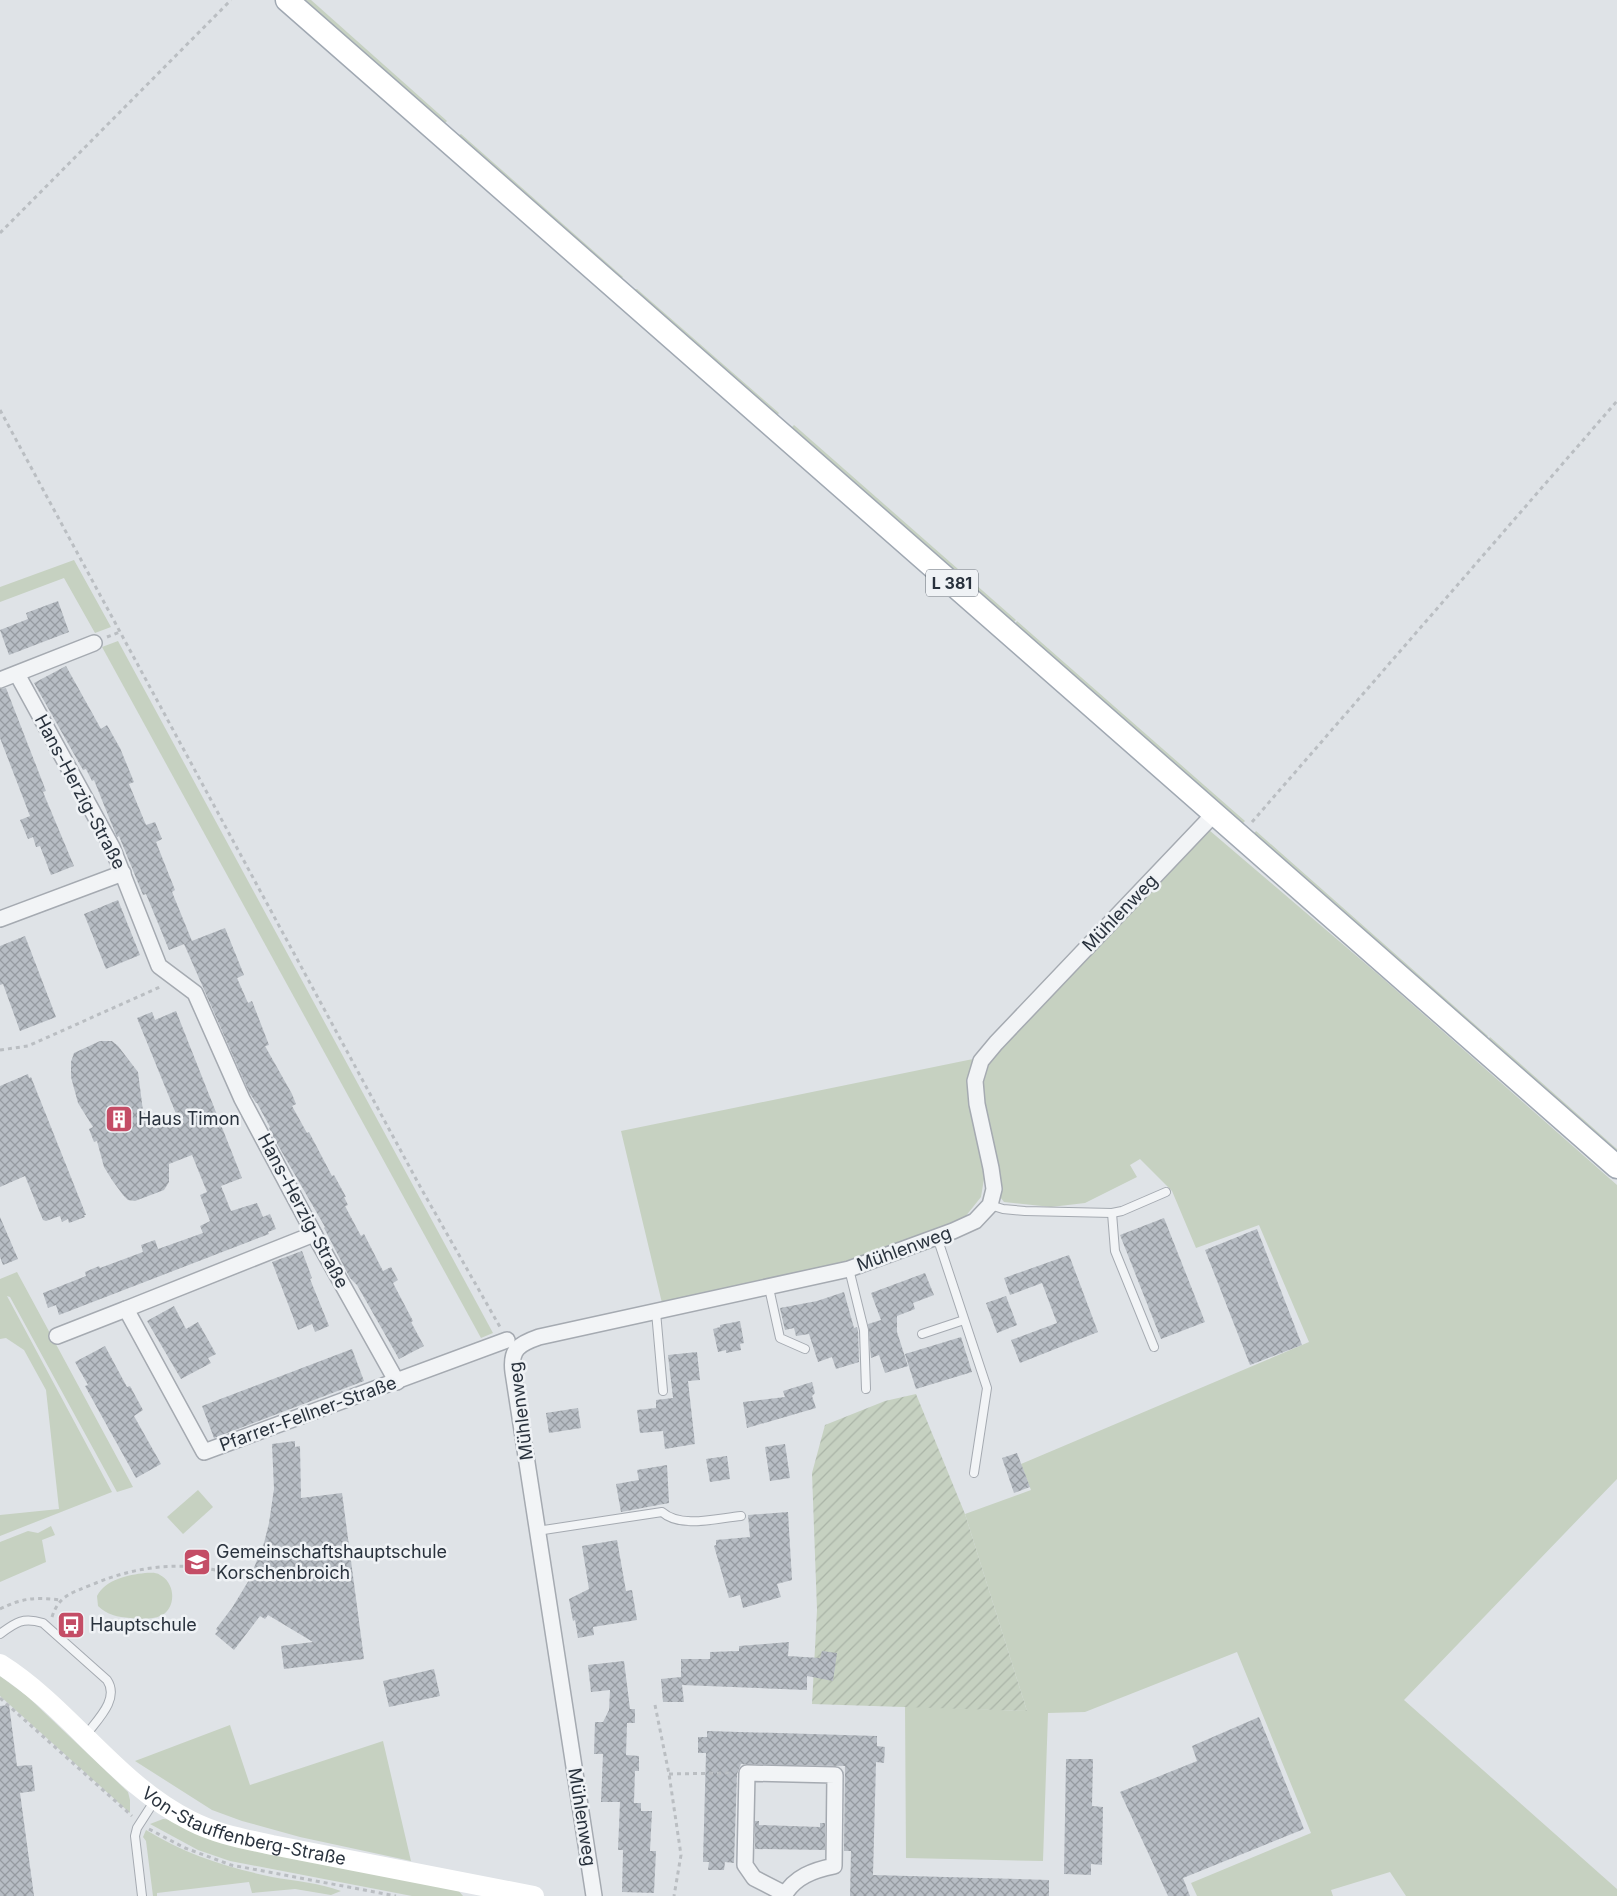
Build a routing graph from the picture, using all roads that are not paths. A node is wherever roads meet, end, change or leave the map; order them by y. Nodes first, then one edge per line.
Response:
1 (287, 0) edge
2 (94, 643) dead end
3 (17, 674) junction
4 (0, 680) edge
5 (1214, 814) junction
6 (123, 873) junction
7 (0, 919) edge
8 (1617, 1167) edge
9 (1166, 1192) dead end
10 (990, 1205) junction
11 (1112, 1213) junction
12 (314, 1234) junction
13 (937, 1237) junction
14 (849, 1270) junction
15 (769, 1288) junction
16 (126, 1309) junction
17 (656, 1312) junction
18 (964, 1320) junction
19 (922, 1334) dead end
20 (57, 1336) dead end
21 (507, 1340) road end
22 (1154, 1347) dead end
23 (806, 1349) dead end
24 (397, 1382) junction
25 (866, 1389) dead end
26 (663, 1391) dead end
27 (974, 1473) dead end
28 (741, 1516) dead end
29 (537, 1531) junction
30 (0, 1634) edge
31 (0, 1664) edge
32 (85, 1737) junction
33 (156, 1799) junction
34 (477, 1890) edge
35 (784, 1895) edge
36 (142, 1896) edge
37 (534, 1896) edge
38 (594, 1896) edge

1 - 5 main road, L 381
2 - 3 street
3 - 4 street
3 - 6 street, Hans-Herzig-Straße
5 - 8 main road, L 381
5 - 10 street, Mühlenweg
6 - 7 street
6 - 12 street, Hans-Herzig-Straße
9 - 11 lane
10 - 11 lane
10 - 13 street, Mühlenweg
11 - 22 lane
12 - 16 street
12 - 24 street, Hans-Herzig-Straße
13 - 14 street, Mühlenweg
13 - 18 lane
14 - 15 street, Mühlenweg
14 - 25 lane
15 - 17 street, Mühlenweg
15 - 23 lane
16 - 20 street
16 - 24 street, Pfarrer-Fellner-Straße
17 - 26 lane
17 - 29 street, Mühlenweg
18 - 19 lane
18 - 27 lane
21 - 24 street, Pfarrer-Fellner-Straße
28 - 29 lane
29 - 38 street, Mühlenweg
30 - 32 lane
31 - 32 street, Von-Stauffenberg-Straße
32 - 33 street, Von-Stauffenberg-Straße
33 - 34 street, Von-Stauffenberg-Straße
33 - 36 lane
34 - 37 street, Von-Stauffenberg-Straße
35 - 35 street

